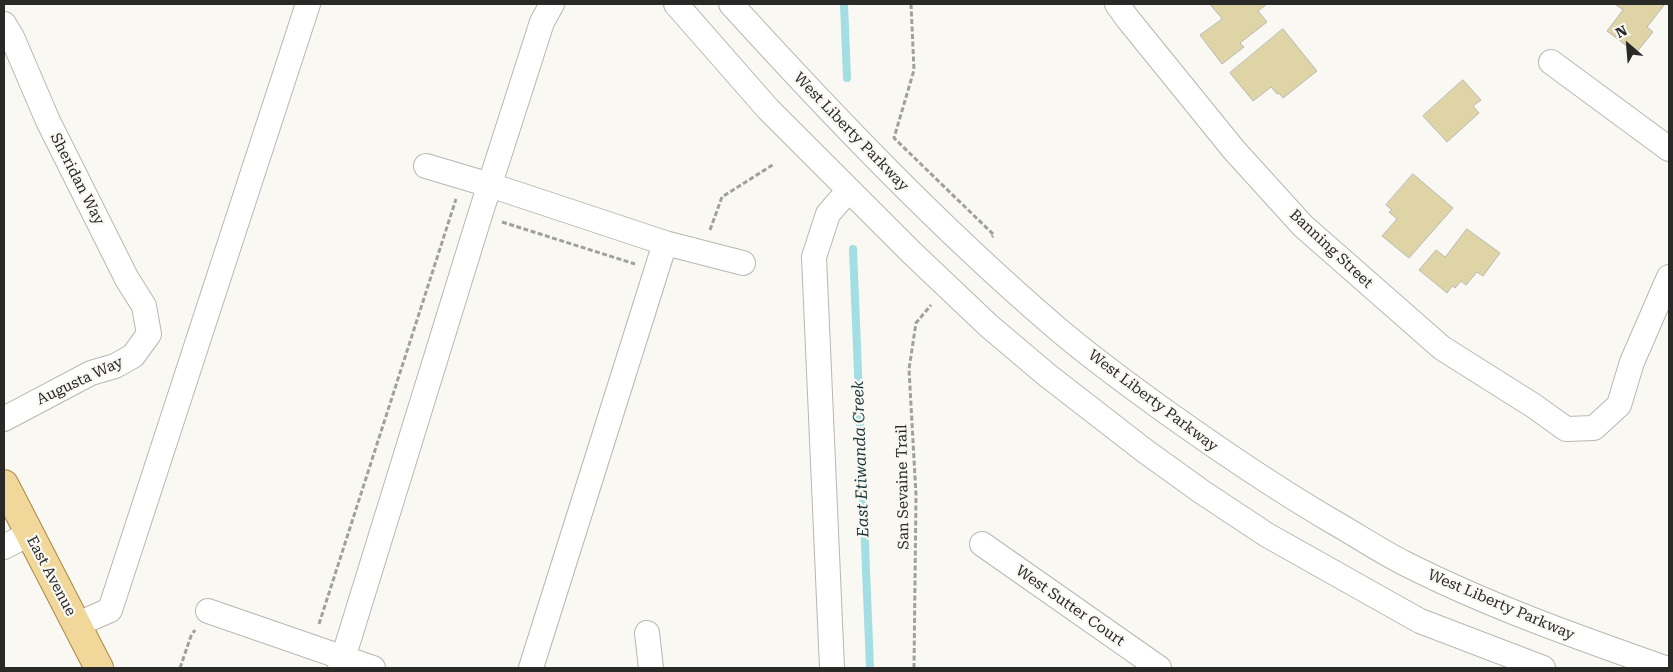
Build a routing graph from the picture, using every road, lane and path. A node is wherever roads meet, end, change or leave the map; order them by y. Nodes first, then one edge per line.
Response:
1 (308, 4) edge
2 (552, 4) edge
3 (676, 4) edge
4 (731, 4) edge
5 (911, 4) edge
6 (1117, 4) edge
7 (4, 24) edge
8 (1551, 62) dead end
9 (1669, 149) edge
10 (426, 166) dead end
11 (490, 185) junction
12 (848, 191) junction
13 (994, 235) dead end
14 (665, 243) junction
15 (744, 263) dead end
16 (1669, 277) edge
17 (928, 309) dead end
18 (149, 334) joint
19 (4, 419) edge
20 (4, 484) edge
21 (29, 534) junction
22 (982, 544) dead end
23 (4, 547) edge
24 (208, 611) joint
25 (76, 625) junction
26 (647, 633) dead end
27 (341, 663) edge
28 (99, 668) edge
29 (180, 668) edge
30 (373, 668) edge
31 (531, 668) edge
32 (651, 668) edge
33 (832, 668) edge
34 (914, 668) edge
35 (1159, 668) edge
36 (1543, 668) edge
37 (1665, 668) edge

1 - 25 street
2 - 11 street
3 - 12 street
4 - 37 street, West Liberty Parkway
5 - 13 path
6 - 16 street, Banning Street
7 - 18 street, Sheridan Way
8 - 9 street
10 - 11 street
11 - 14 street
11 - 27 street
12 - 33 street
12 - 36 street
14 - 15 street
14 - 31 street
17 - 34 path, San Sevaine Trail
18 - 19 street, Augusta Way
20 - 21 main road, East Avenue
21 - 23 street
21 - 25 main road, East Avenue
22 - 35 street, West Sutter Court
24 - 27 street
24 - 29 path
25 - 28 main road, East Avenue
26 - 32 street
27 - 30 street

